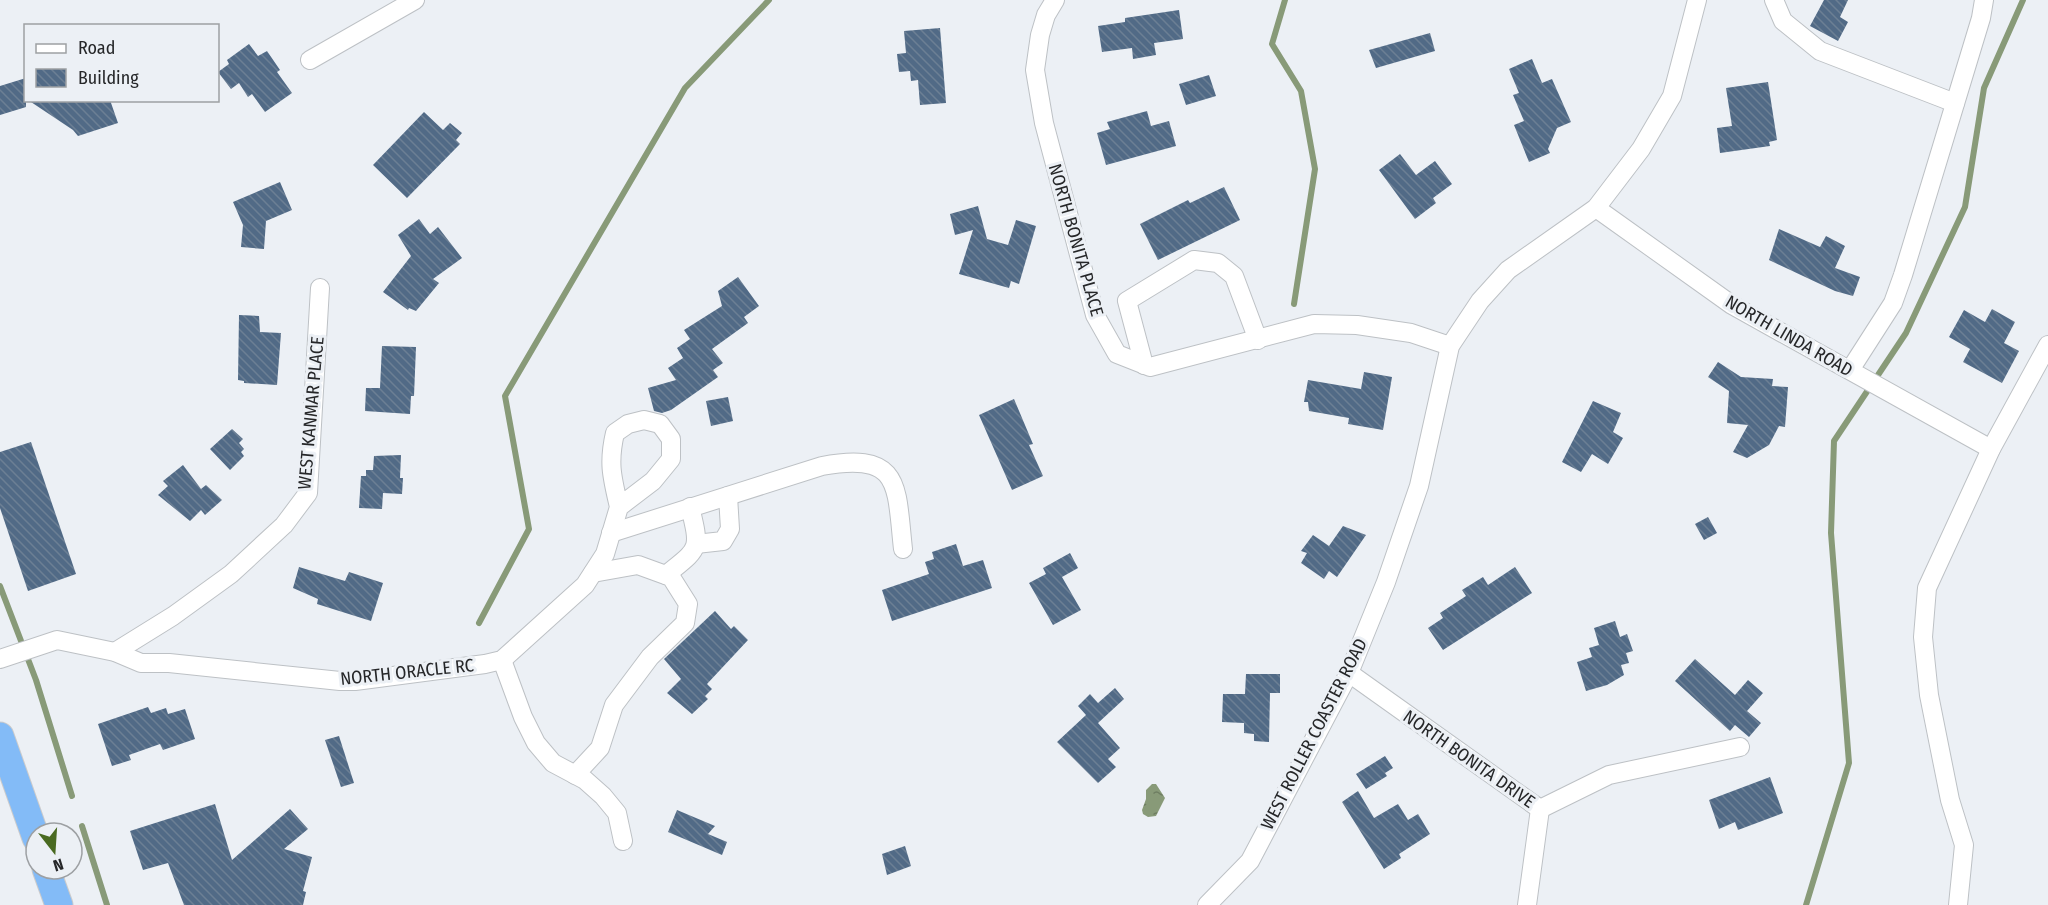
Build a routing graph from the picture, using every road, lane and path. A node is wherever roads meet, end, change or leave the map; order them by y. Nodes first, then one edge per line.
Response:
1 (415, 0) edge
2 (1055, 0) edge
3 (1697, 0) edge
4 (1774, 0) edge
5 (1984, 0) edge
6 (310, 60) dead end
7 (1955, 103) junction
8 (1596, 208) junction
9 (320, 288) dead end
10 (1258, 340) junction
11 (2048, 345) edge
12 (1450, 346) junction
13 (1144, 364) junction
14 (1850, 370) junction
15 (1991, 448) junction
16 (728, 496) junction
17 (619, 507) junction
18 (690, 507) junction
19 (611, 533) junction
20 (696, 544) junction
21 (903, 549) dead end
22 (593, 573) junction
23 (666, 575) junction
24 (116, 652) junction
25 (0, 659) edge
26 (502, 660) junction
27 (1349, 673) junction
28 (0, 736) edge
29 (1740, 747) dead end
30 (576, 775) junction
31 (1540, 809) junction
32 (30, 821) edge
33 (623, 842) dead end
34 (50, 881) edge
35 (59, 905) edge
36 (1207, 905) edge
37 (1527, 905) edge
38 (1958, 905) edge

1 - 6 street
2 - 13 street, NORTH BONITA PLACE
3 - 8 street, WEST ROLLER COASTER ROAD
4 - 7 street
5 - 7 street
7 - 14 street
8 - 12 street, WEST ROLLER COASTER ROAD
8 - 14 street, NORTH LINDA ROAD
9 - 24 street, WEST KANMAR PLACE
10 - 12 street, NORTH BONITA PLACE
10 - 13 street, NORTH BONITA PLACE
10 - 13 street
11 - 15 street
12 - 27 street, WEST ROLLER COASTER ROAD
14 - 15 street, NORTH LINDA ROAD
15 - 38 street
16 - 18 street
16 - 20 street
16 - 21 street
17 - 17 street
17 - 19 street
18 - 19 street
18 - 20 street
19 - 22 street
20 - 23 street
22 - 23 street
22 - 26 street
23 - 30 street
24 - 25 street
24 - 26 street, NORTH ORACLE RC
26 - 30 street
27 - 31 street, NORTH BONITA DRIVE
27 - 36 street, WEST ROLLER COASTER ROAD
28 - 32 highway
29 - 31 street
30 - 33 street
31 - 37 street, NORTH BONITA DRIVE
34 - 35 highway

